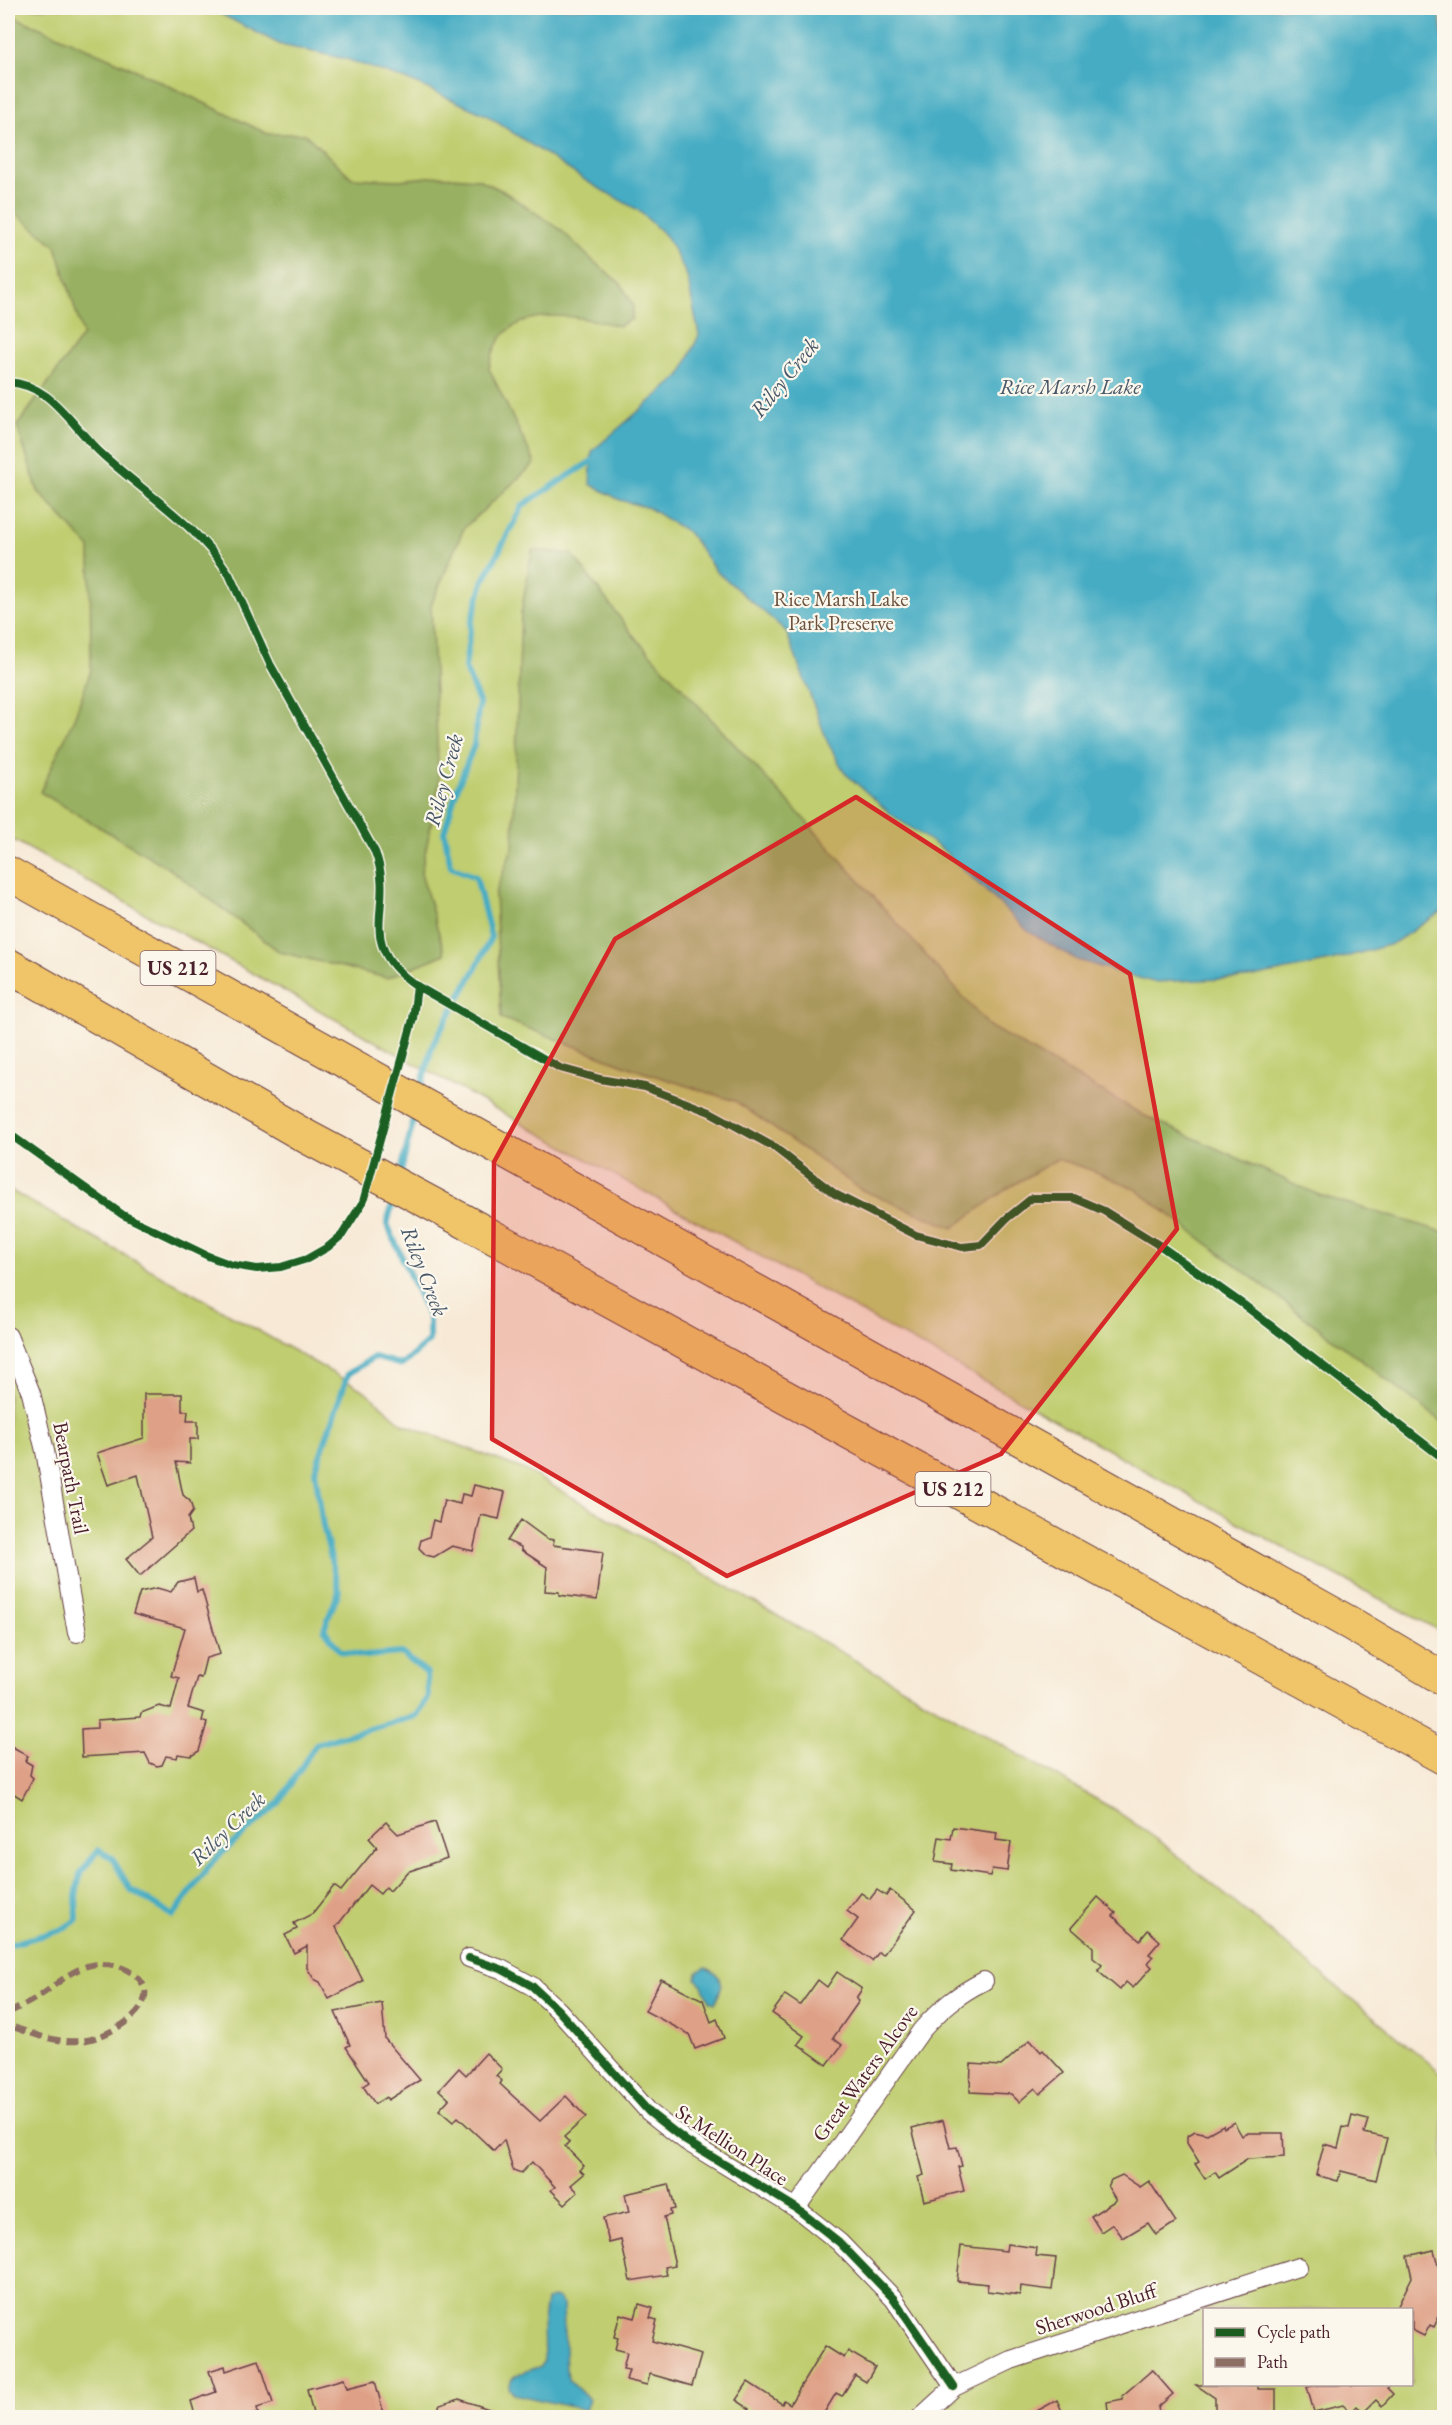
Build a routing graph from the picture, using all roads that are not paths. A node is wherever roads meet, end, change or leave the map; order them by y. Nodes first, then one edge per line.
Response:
1 (8, 873) edge
2 (8, 965) edge
3 (8, 1336) edge
4 (1353, 1625) junction
5 (77, 1634) dead end
6 (1444, 1659) edge
7 (1444, 1679) edge
8 (1444, 1758) edge
9 (470, 1958) dead end
10 (984, 1981) dead end
11 (796, 2208) junction
12 (1298, 2267) dead end
13 (954, 2387) junction
14 (920, 2418) edge

1 - 4 highway, US 212
2 - 8 highway, US 212
3 - 5 street, Bearpath Trail
4 - 6 highway
4 - 7 highway, US 212
9 - 11 street, St Mellion Place
10 - 11 street, Great Waters Alcove
11 - 13 street, St Mellion Place
12 - 13 street, Sherwood Bluff
13 - 14 street, Sherwood Bluff

